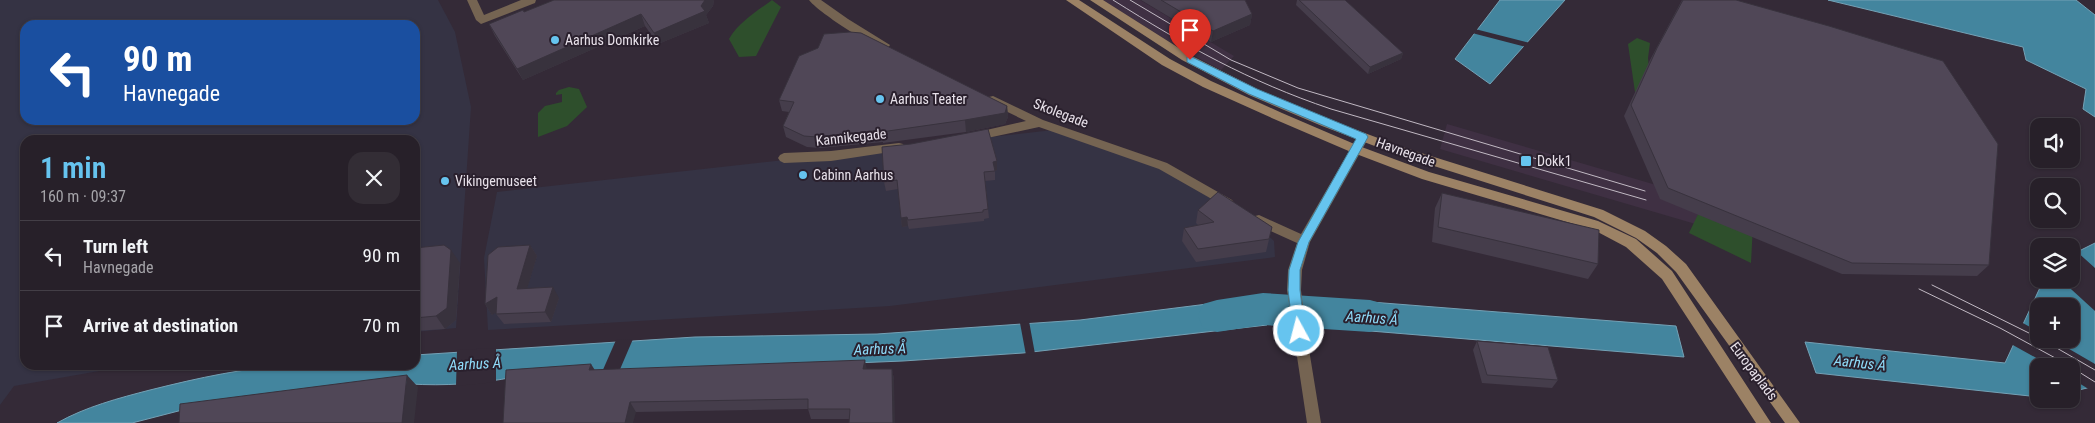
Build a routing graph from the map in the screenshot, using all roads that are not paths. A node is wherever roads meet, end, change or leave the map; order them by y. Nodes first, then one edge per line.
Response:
1 (472, 0) edge
2 (531, 0) edge
3 (1071, 0) edge
4 (1095, 0) edge
5 (817, 2) edge
6 (894, 50) edge
7 (979, 93) edge
8 (1039, 123) junction
9 (1363, 137) junction
10 (962, 139) edge
11 (915, 145) edge
12 (1355, 149) junction
13 (784, 158) dead end
14 (1304, 242) junction
15 (1696, 316) joint
16 (1716, 318) joint
17 (1314, 423) edge
18 (1764, 423) edge
19 (1793, 423) edge

1 - 2 street
3 - 12 street, Havnegade
4 - 9 street, Havnegade
5 - 6 street
7 - 8 street, Skolegade
8 - 10 street
8 - 14 street, Skolegade
9 - 12 street
9 - 16 street, Havnegade
11 - 13 street, Kannikegade
12 - 14 street
12 - 15 street, Havnegade
14 - 17 street
15 - 18 street, Europaplads
16 - 19 street, Europaplads

